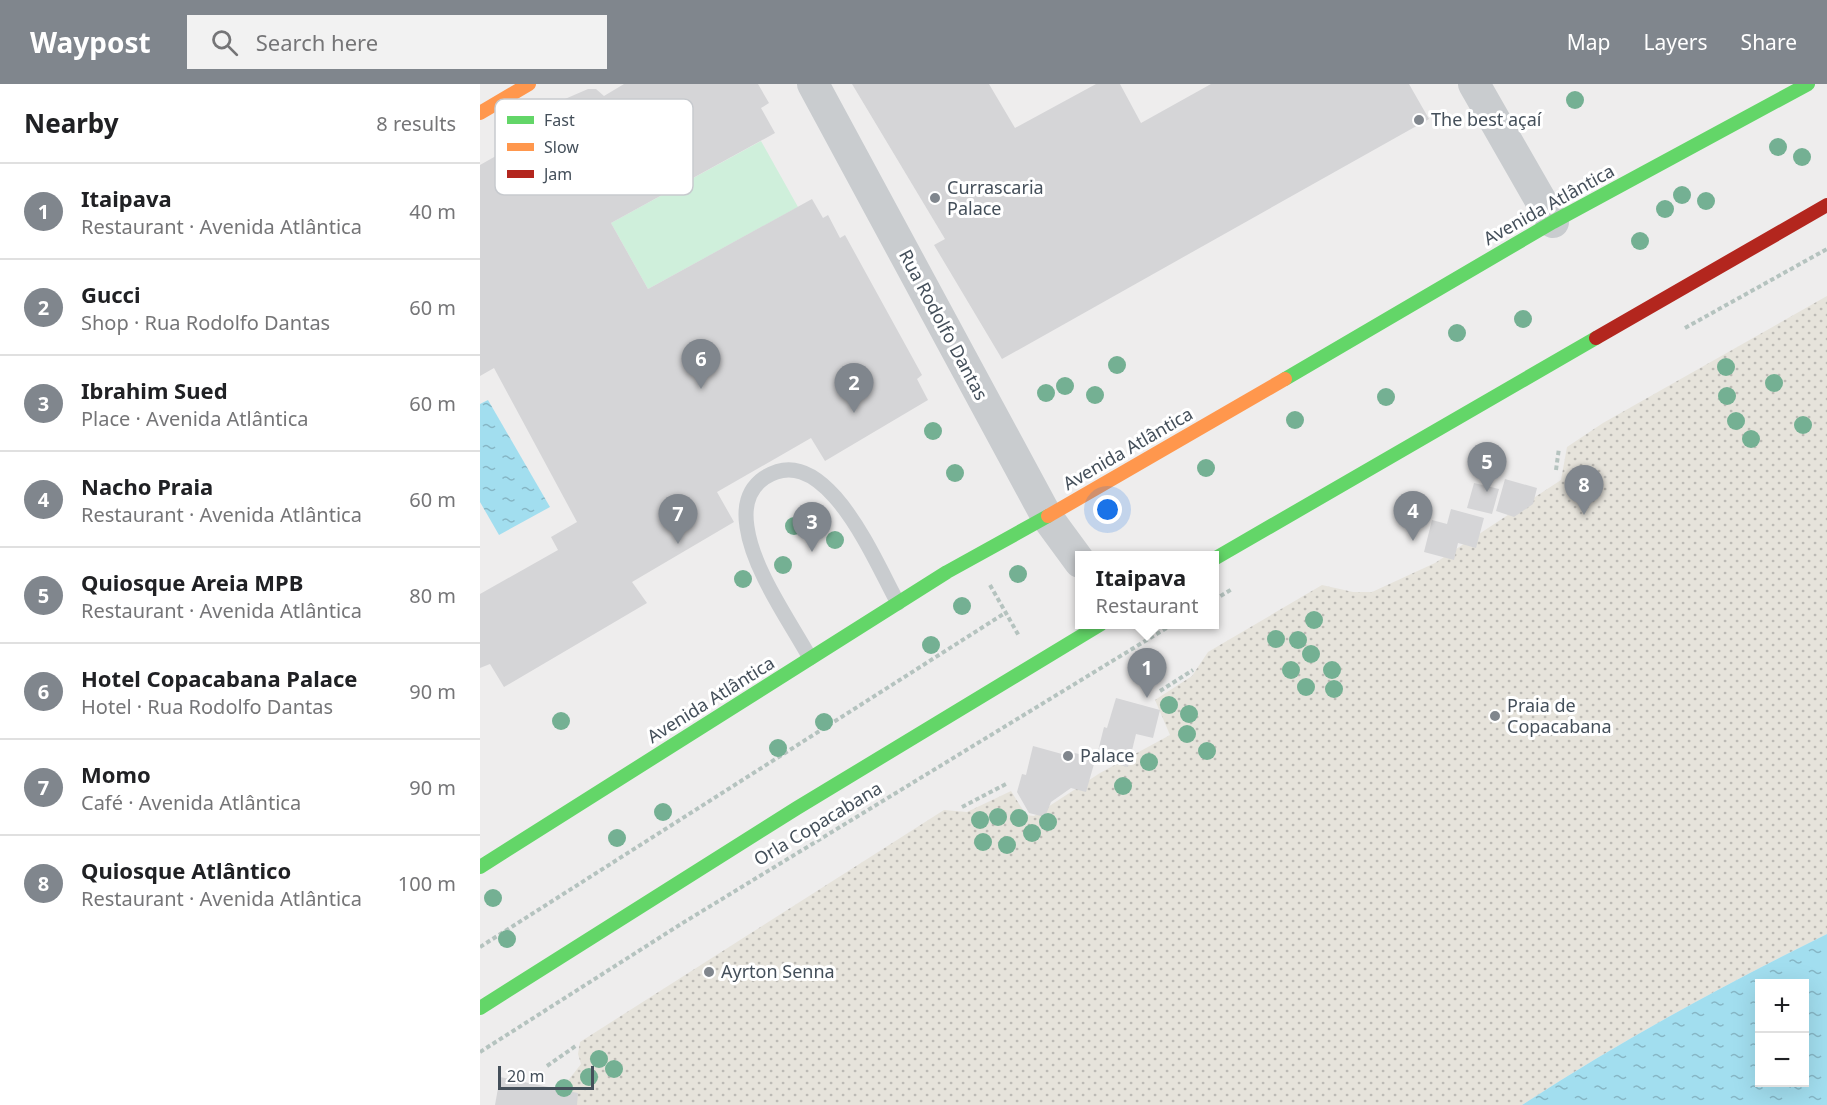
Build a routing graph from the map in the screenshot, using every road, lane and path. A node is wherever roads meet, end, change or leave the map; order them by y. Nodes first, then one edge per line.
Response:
1 (529, 84) edge
2 (813, 84) edge
3 (1474, 84) edge
4 (1808, 84) edge
5 (504, 99) edge
6 (495, 104) edge
7 (480, 113) edge
8 (1827, 206) edge
9 (1552, 222) junction
10 (1559, 448) dead end
11 (1557, 470) dead end
12 (1047, 517) junction
13 (1075, 555) edge
14 (1219, 557) edge
15 (988, 583) dead end
16 (898, 603) junction
17 (1005, 613) junction
18 (1093, 629) edge
19 (1165, 629) edge
20 (1022, 642) dead end
21 (810, 658) junction
22 (1193, 670) dead end
23 (1160, 691) dead end
24 (1006, 784) dead end
25 (962, 807) dead end
26 (480, 867) edge
27 (480, 947) edge
28 (480, 1008) edge
29 (577, 1045) dead end
30 (480, 1052) edge
31 (547, 1066) dead end

1 - 5 main road
2 - 12 street, Rua Rodolfo Dantas
3 - 9 street
4 - 9 main road, Avenida Atlântica
6 - 7 main road
8 - 14 main road
9 - 12 main road, Avenida Atlântica
10 - 11 path
12 - 13 street, Rua Rodolfo Dantas
12 - 16 main road, Avenida Atlântica
15 - 17 path
16 - 21 main road, Avenida Atlântica
16 - 21 lane
17 - 20 path
17 - 27 path
18 - 28 main road
19 - 30 path, Orla Copacabana
21 - 26 main road, Avenida Atlântica
22 - 23 path
24 - 25 path
29 - 31 path

